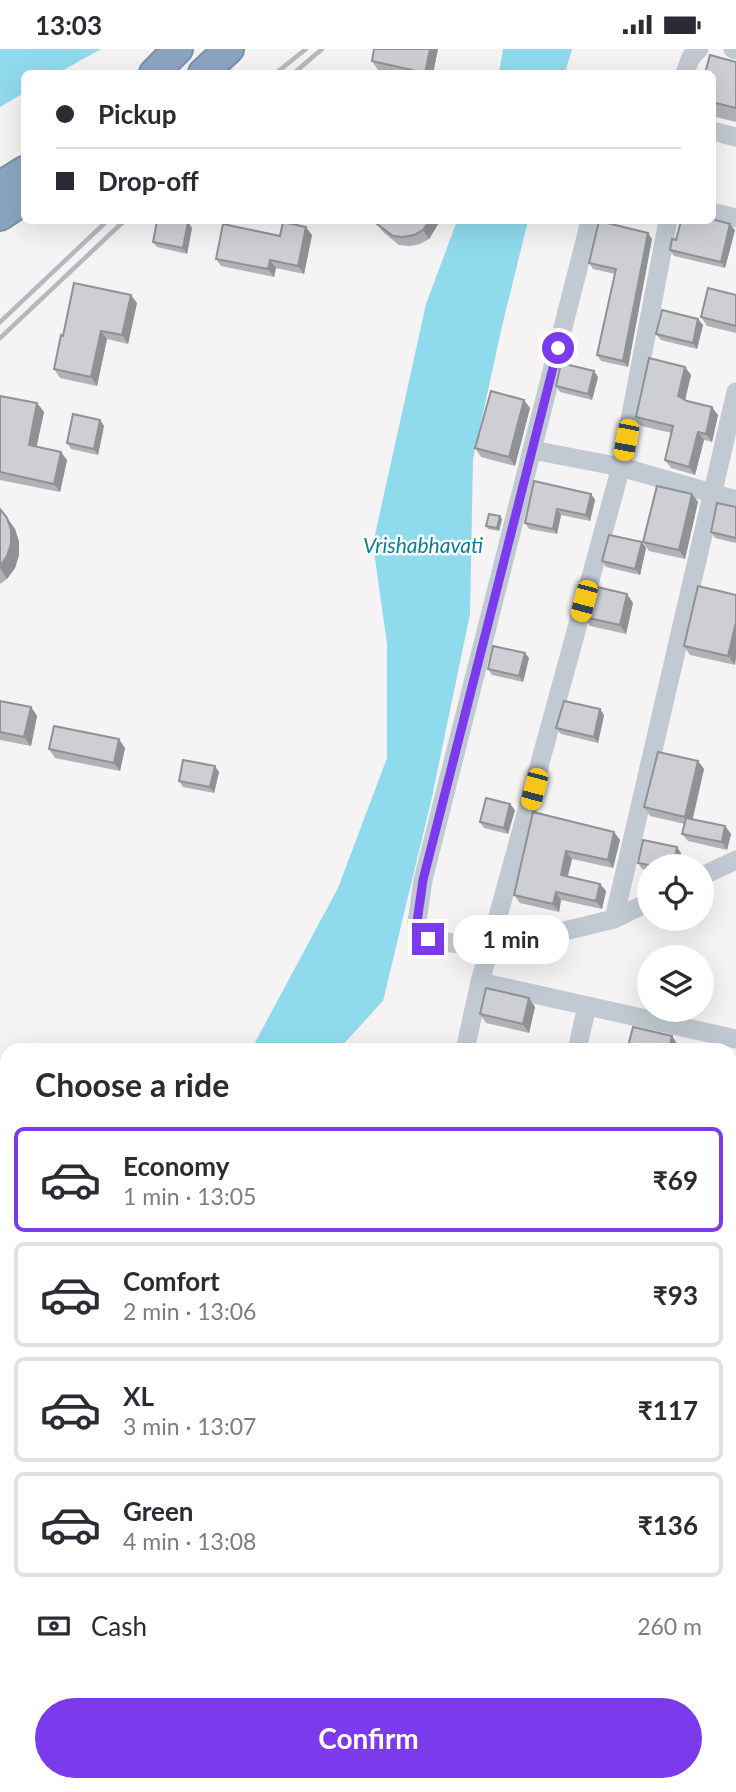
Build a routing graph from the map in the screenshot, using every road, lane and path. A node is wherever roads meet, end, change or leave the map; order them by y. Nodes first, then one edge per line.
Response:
1 (178, 49) edge
2 (229, 49) edge
3 (699, 49) edge
4 (157, 70) edge
5 (206, 70) edge
6 (686, 70) edge
7 (716, 132) edge
8 (736, 137) edge
9 (21, 173) edge
10 (0, 186) edge
11 (21, 202) edge
12 (716, 213) edge
13 (0, 216) edge
14 (736, 218) edge
15 (589, 224) edge
16 (667, 224) edge
17 (736, 392) edge
18 (532, 450) junction
19 (621, 467) junction
20 (712, 495) junction
21 (736, 501) edge
22 (736, 860) edge
23 (714, 870) edge
24 (637, 908) edge
25 (614, 919) junction
26 (490, 949) junction
27 (480, 982) junction
28 (587, 1006) junction
29 (697, 1031) junction
30 (736, 1039) edge
31 (467, 1043) edge
32 (579, 1043) edge
33 (694, 1043) edge

1 - 4 highway
2 - 5 highway
3 - 6 street
7 - 8 street
9 - 10 highway
11 - 13 highway
12 - 14 street
15 - 18 street
16 - 19 street
17 - 20 street
18 - 19 street
18 - 26 street
19 - 20 street
19 - 26 street
20 - 21 street
20 - 25 street
22 - 23 street
24 - 25 street
25 - 26 street
26 - 27 street
27 - 28 street
27 - 31 street
28 - 29 street
28 - 32 street
29 - 30 street
29 - 33 street

